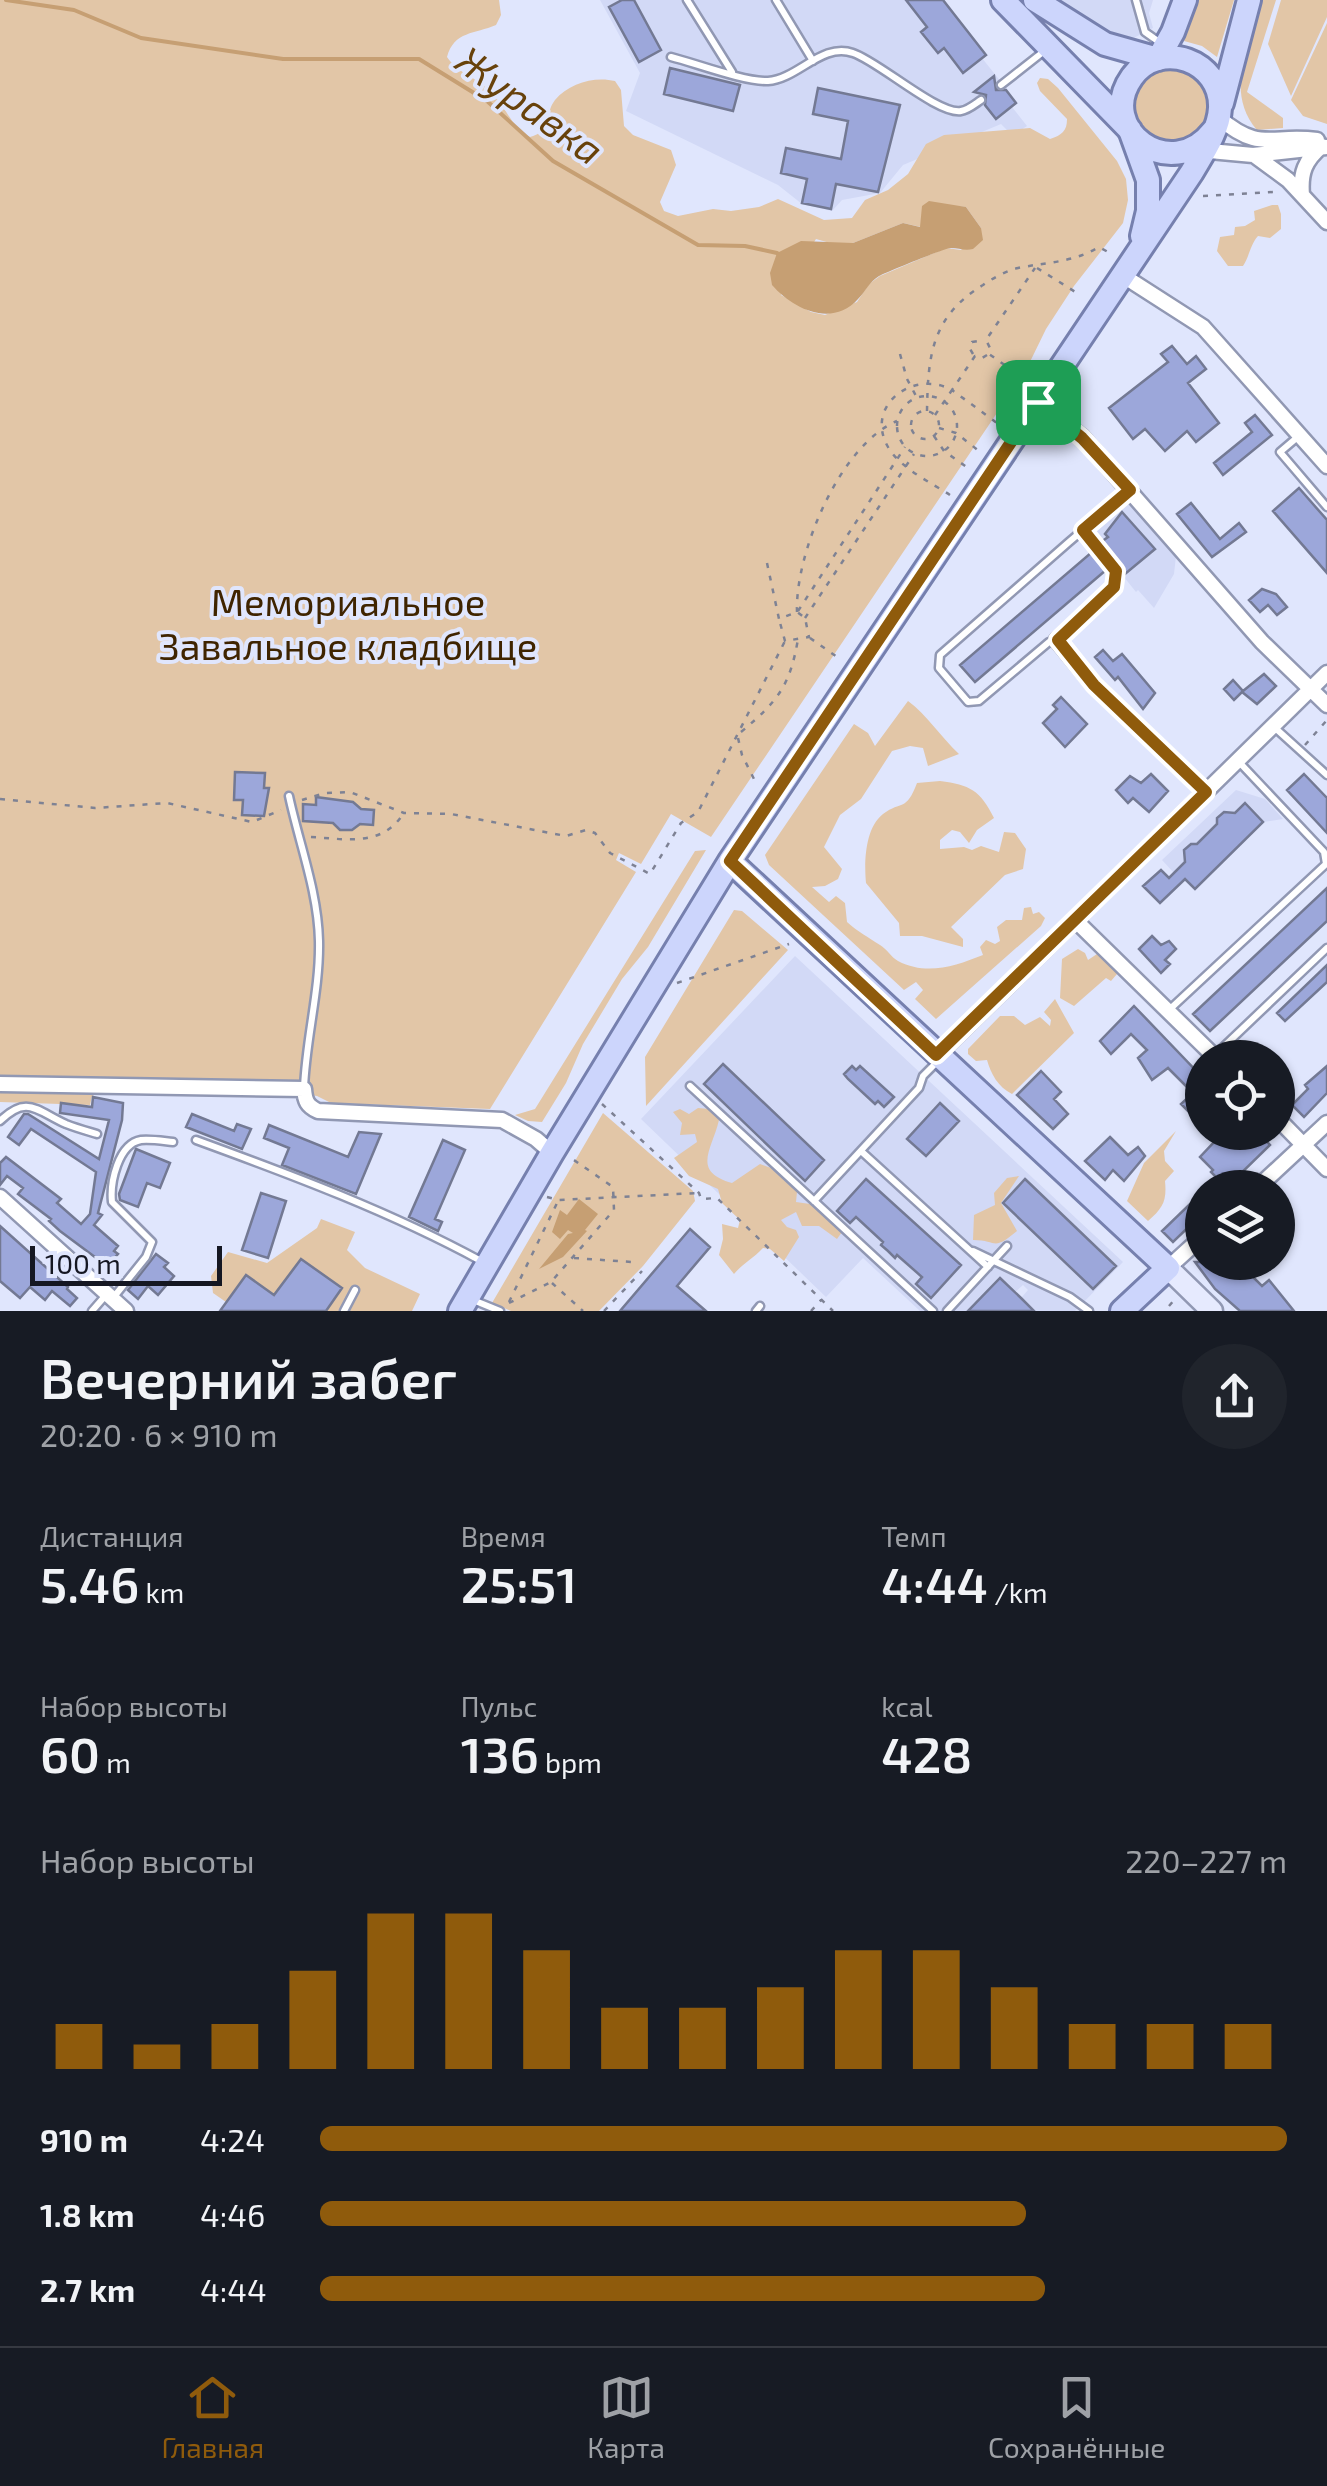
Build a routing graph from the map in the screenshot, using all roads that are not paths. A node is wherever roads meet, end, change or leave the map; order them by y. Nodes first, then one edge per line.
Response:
1 (688, 0) edge
2 (776, 0) edge
3 (1003, 0) edge
4 (1035, 0) edge
5 (1136, 0) edge
6 (1185, 0) edge
7 (1249, 0) edge
8 (1049, 48) junction
9 (1169, 54) junction
10 (671, 57) dead end
11 (812, 61) junction
12 (732, 73) junction
13 (1001, 84) dead end
14 (981, 100) dead end
15 (1130, 130) junction
16 (1209, 132) junction
17 (1325, 145) edge
18 (1253, 155) junction
19 (1302, 195) junction
20 (1327, 222) edge
21 (1126, 269) junction
22 (1038, 402) junction
23 (1300, 435) junction
24 (1327, 466) edge
25 (1130, 490) junction
26 (1327, 507) edge
27 (1083, 530) junction
28 (1058, 640) junction
29 (1327, 673) edge
30 (1309, 690) junction
31 (1327, 705) edge
32 (1273, 726) junction
33 (1238, 761) junction
34 (1327, 775) edge
35 (1206, 792) junction
36 (288, 796) dead end
37 (730, 861) junction
38 (1075, 920) junction
39 (1327, 948) edge
40 (1169, 1010) junction
41 (1198, 1040) edge
42 (1232, 1040) edge
43 (938, 1057) junction
44 (0, 1084) edge
45 (690, 1086) dead end
46 (304, 1089) junction
47 (0, 1121) edge
48 (1327, 1122) edge
49 (98, 1134) dead end
50 (1295, 1136) edge
51 (196, 1140) dead end
52 (174, 1142) dead end
53 (1304, 1145) junction
54 (861, 1151) junction
55 (561, 1155) junction
56 (1327, 1169) edge
57 (1277, 1170) edge
58 (0, 1197) edge
59 (814, 1201) junction
60 (1008, 1246) dead end
61 (1185, 1252) edge
62 (487, 1264) junction
63 (991, 1264) junction
64 (1168, 1268) junction
65 (355, 1290) dead end
66 (110, 1296) junction
67 (464, 1304) edge
68 (92, 1311) edge
69 (126, 1311) edge
70 (344, 1311) edge
71 (500, 1311) edge
72 (933, 1311) edge
73 (947, 1311) edge
74 (1089, 1311) edge
75 (1122, 1311) edge
76 (1212, 1311) edge

1 - 12 lane
2 - 11 lane
3 - 8 main road
4 - 9 main road
5 - 9 lane
6 - 9 main road
7 - 16 main road
8 - 13 lane
8 - 15 main road
9 - 15 main road
9 - 16 main road
10 - 12 lane
11 - 12 lane
11 - 14 lane
15 - 16 main road
15 - 21 main road
16 - 17 street
16 - 18 street
16 - 21 main road
17 - 18 street
17 - 19 street
18 - 19 street
19 - 20 street
21 - 22 main road
21 - 23 street
22 - 25 street
22 - 37 main road
23 - 24 street
23 - 26 lane
25 - 27 lane
25 - 30 street
27 - 28 lane
27 - 28 lane
28 - 35 street
29 - 30 street
30 - 31 street
30 - 32 street
32 - 33 street
32 - 34 lane
33 - 35 street
33 - 40 lane
35 - 38 street
36 - 46 lane
37 - 43 main road
37 - 55 main road
38 - 40 street
38 - 43 street
39 - 42 lane
40 - 41 street
43 - 54 lane
43 - 64 main road
44 - 46 street
45 - 59 lane
46 - 55 street
47 - 49 lane
48 - 53 street
50 - 53 street
51 - 62 lane
52 - 66 lane
53 - 56 street
53 - 57 street
54 - 59 lane
54 - 63 lane
55 - 62 main road
58 - 66 street
59 - 72 lane
60 - 63 lane
61 - 64 street
62 - 67 main road
63 - 73 lane
63 - 74 lane
64 - 75 main road
64 - 76 main road
65 - 70 lane
66 - 68 lane
66 - 69 street
67 - 71 lane

